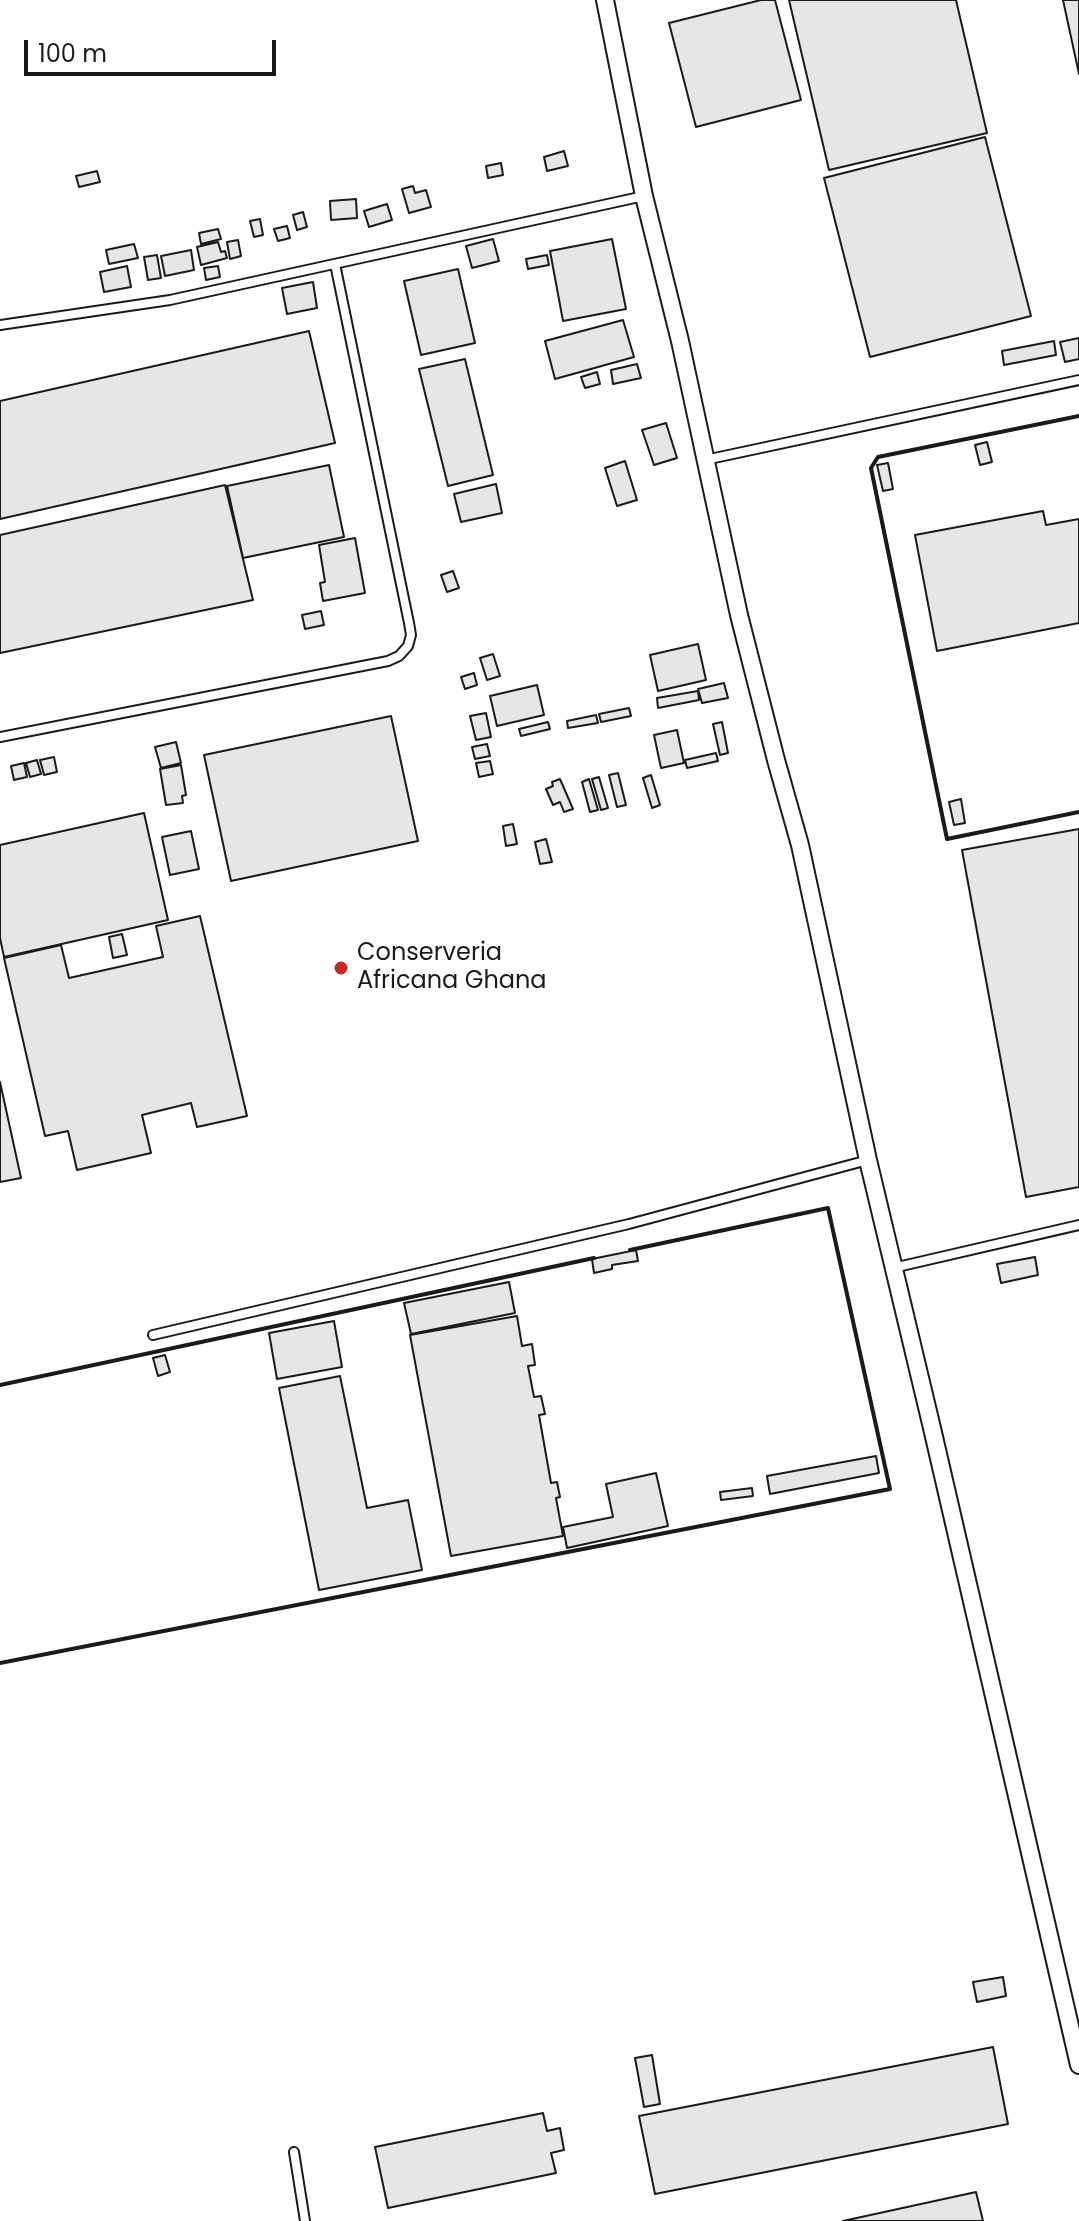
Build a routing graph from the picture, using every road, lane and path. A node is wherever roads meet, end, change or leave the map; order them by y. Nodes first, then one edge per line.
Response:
1 (605, 0) edge
2 (644, 196) junction
3 (335, 264) junction
4 (0, 325) edge
5 (1079, 380) edge
6 (705, 460) junction
7 (0, 737) edge
8 (868, 1160) junction
9 (1079, 1225) edge
10 (893, 1268) junction
11 (153, 1335) dead end
12 (1079, 2065) edge
13 (294, 2152) dead end
14 (305, 2221) edge

1 - 2 street
2 - 3 lane
2 - 6 street
3 - 4 lane
3 - 7 lane
5 - 6 lane
6 - 8 street
8 - 10 street
8 - 11 lane
9 - 10 lane
10 - 12 street
13 - 14 lane

